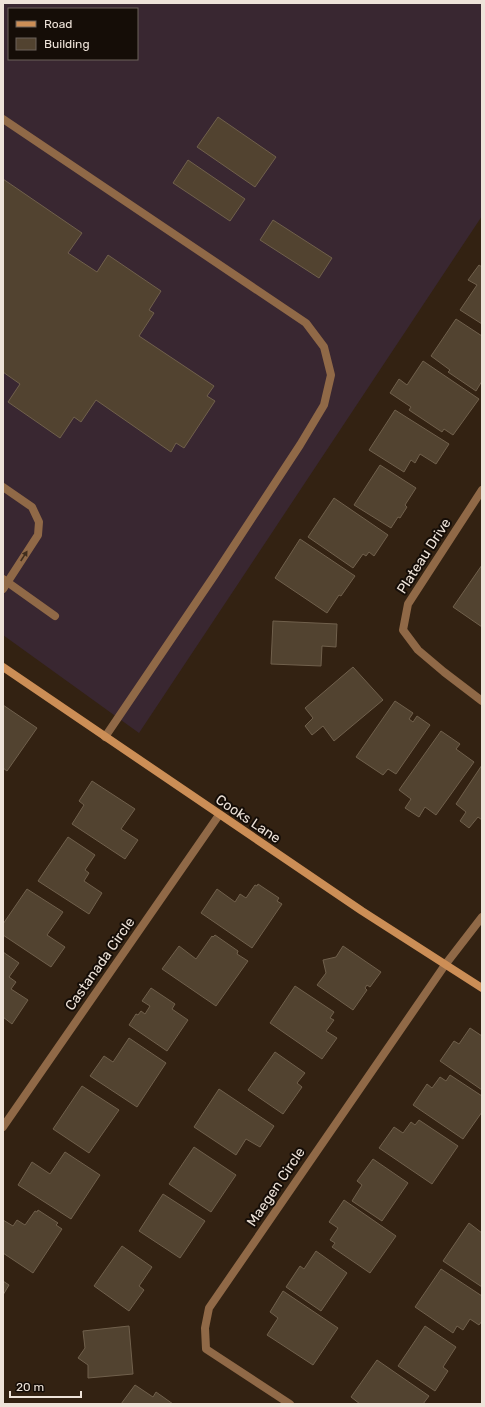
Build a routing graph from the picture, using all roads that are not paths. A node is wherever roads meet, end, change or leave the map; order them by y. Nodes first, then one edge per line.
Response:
1 (3, 119) edge
2 (3, 487) edge
3 (482, 490) edge
4 (4, 583) edge
5 (55, 616) dead end
6 (3, 667) edge
7 (482, 701) edge
8 (105, 737) junction
9 (219, 815) junction
10 (482, 917) edge
11 (445, 965) junction
12 (482, 988) edge
13 (3, 1127) edge
14 (290, 1404) edge

1 - 8 street
4 -> 2 street
3 - 7 street, Plateau Drive
4 - 5 street
6 - 8 main road, Cooks Lane
8 - 9 main road, Cooks Lane
9 - 11 main road, Cooks Lane
9 - 13 street, Castanada Circle
10 - 11 street
11 - 12 main road, Cooks Lane
11 - 14 street, Maegen Circle

